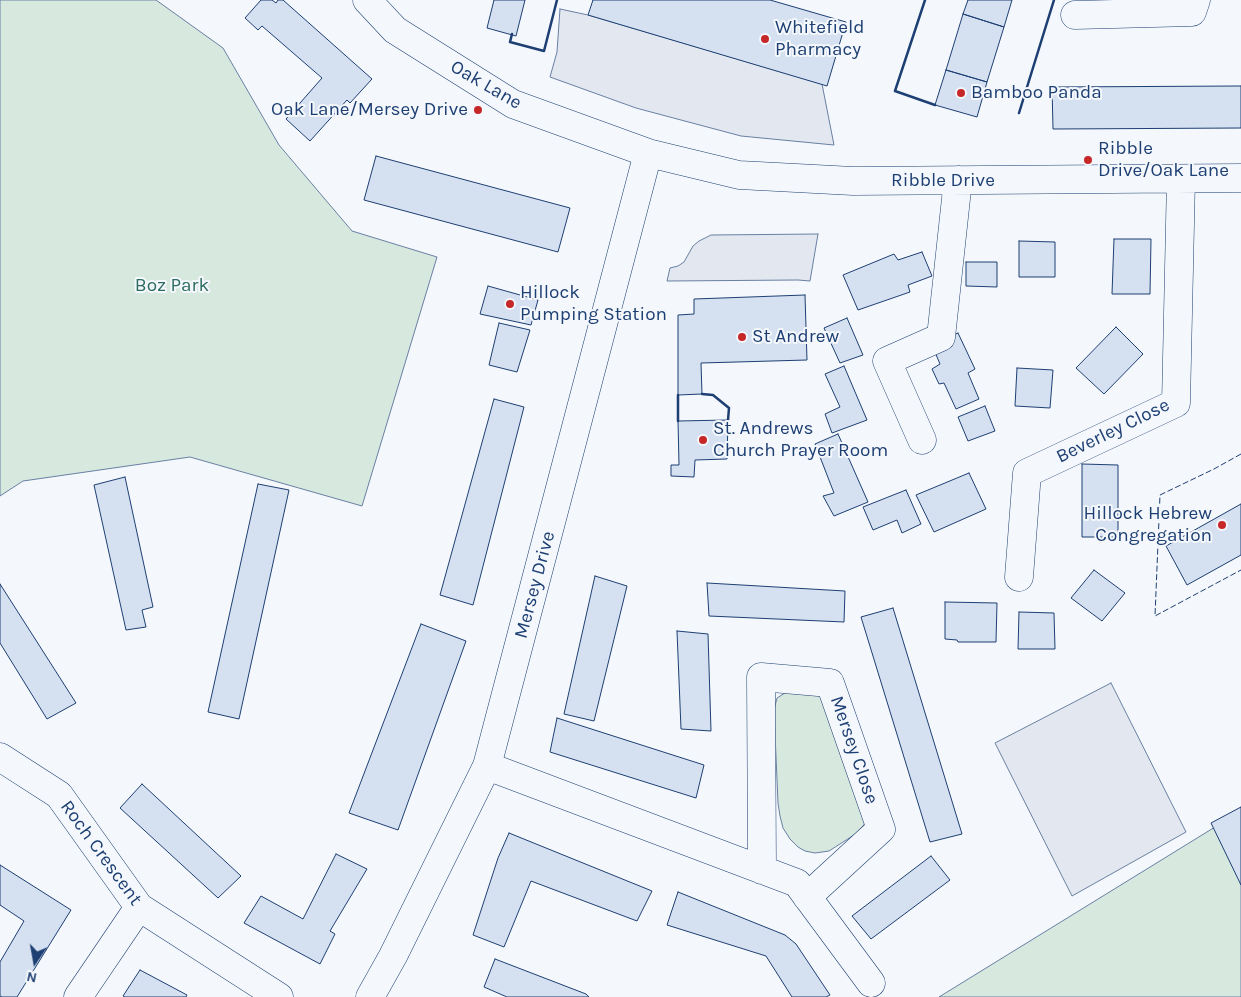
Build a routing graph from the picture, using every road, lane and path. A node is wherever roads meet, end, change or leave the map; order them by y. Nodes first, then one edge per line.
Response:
1 (367, 0) edge
2 (1196, 0) edge
3 (1074, 14) dead end
4 (648, 153) junction
5 (1241, 178) edge
6 (1181, 179) junction
7 (958, 180) junction
8 (922, 440) dead end
9 (1019, 578) dead end
10 (0, 757) edge
11 (487, 766) junction
12 (762, 870) junction
13 (807, 897) junction
14 (139, 907) junction
15 (871, 983) dead end
16 (78, 997) edge
17 (279, 997) edge
18 (370, 997) edge

1 - 4 street, Oak Lane
2 - 3 street
4 - 7 street, Ribble Drive
4 - 11 street, Mersey Drive
5 - 6 street, Ribble Drive
6 - 7 street, Ribble Drive
6 - 9 street, Beverley Close
7 - 8 street
10 - 14 street, Roch Crescent
11 - 12 street
11 - 18 street, Mersey Drive
12 - 13 street
12 - 13 street, Mersey Close
13 - 15 street
14 - 16 street
14 - 17 street, Roch Crescent

